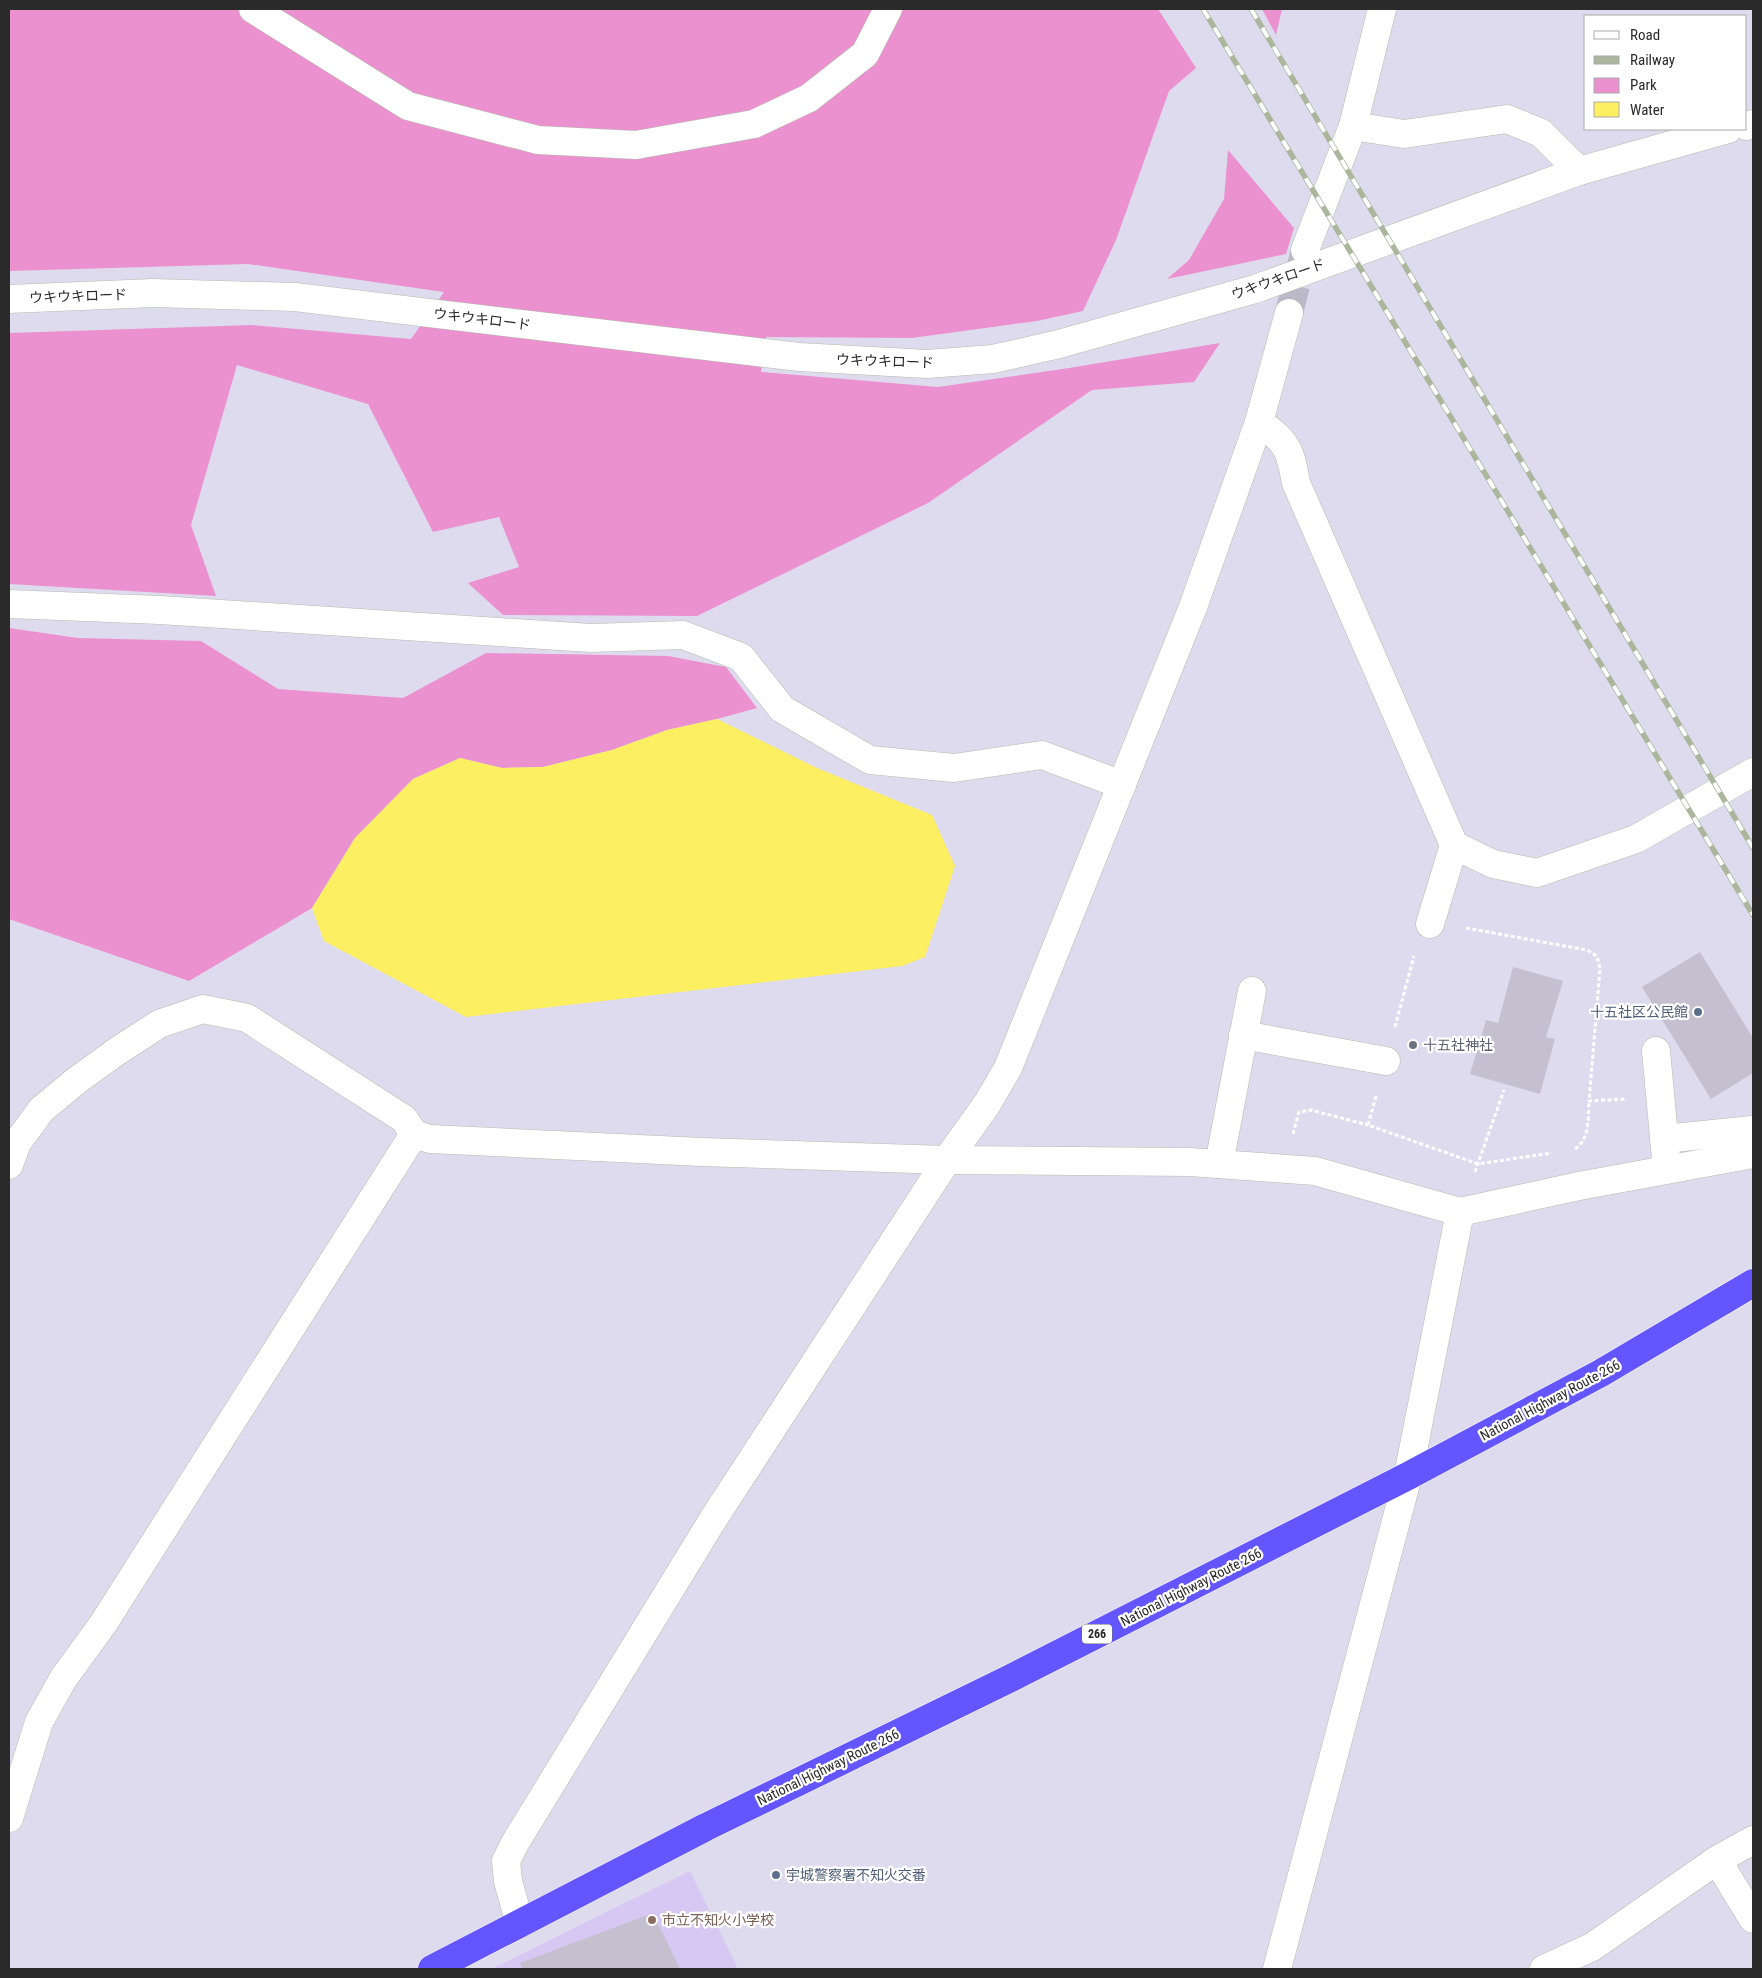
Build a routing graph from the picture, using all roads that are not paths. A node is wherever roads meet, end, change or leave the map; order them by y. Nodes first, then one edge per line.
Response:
1 (253, 9) edge
2 (888, 9) edge
3 (1382, 9) edge
4 (1353, 126) junction
5 (1724, 130) edge
6 (1579, 170) junction
7 (1305, 250) tunnel mouth
8 (9, 299) edge
9 (1289, 313) tunnel mouth
10 (1259, 422) junction
11 (9, 604) edge
12 (1753, 772) edge
13 (1122, 785) junction
14 (1454, 844) junction
15 (1430, 924) road end
16 (1252, 991) dead end
17 (1243, 1035) junction
18 (1656, 1052) dead end
19 (1386, 1060) road end
20 (414, 1134) junction
21 (1664, 1139) junction
22 (1753, 1142) edge
23 (1753, 1154) edge
24 (947, 1160) junction
25 (1219, 1164) junction
26 (9, 1165) edge
27 (1667, 1169) junction
28 (1460, 1212) junction
29 (1753, 1283) edge
30 (1408, 1476) junction
31 (9, 1818) edge
32 (1753, 1840) edge
33 (1717, 1860) junction
34 (1753, 1918) edge
35 (520, 1924) junction
36 (432, 1969) edge
37 (1277, 1969) edge
38 (1544, 1969) edge

1 - 2 street
3 - 4 street
4 - 6 street
4 - 7 street
5 - 6 street, ウキウキロード
6 - 8 street, ウキウキロード
9 - 10 street
10 - 13 street
10 - 14 street
11 - 13 street
12 - 14 street
13 - 24 street
14 - 15 street
16 - 17 street
17 - 19 street
17 - 25 street
18 - 21 street
20 - 24 street
20 - 26 street
20 - 31 street
21 - 22 street
21 - 27 street
23 - 27 street
24 - 25 street
24 - 35 street
25 - 28 street
27 - 28 street
28 - 30 street
29 - 30 highway, National Highway Route 266 / 266
30 - 35 highway, National Highway Route 266 / 266
30 - 37 street
32 - 33 street
33 - 34 street
33 - 38 street
35 - 36 highway, National Highway Route 266 / 266

